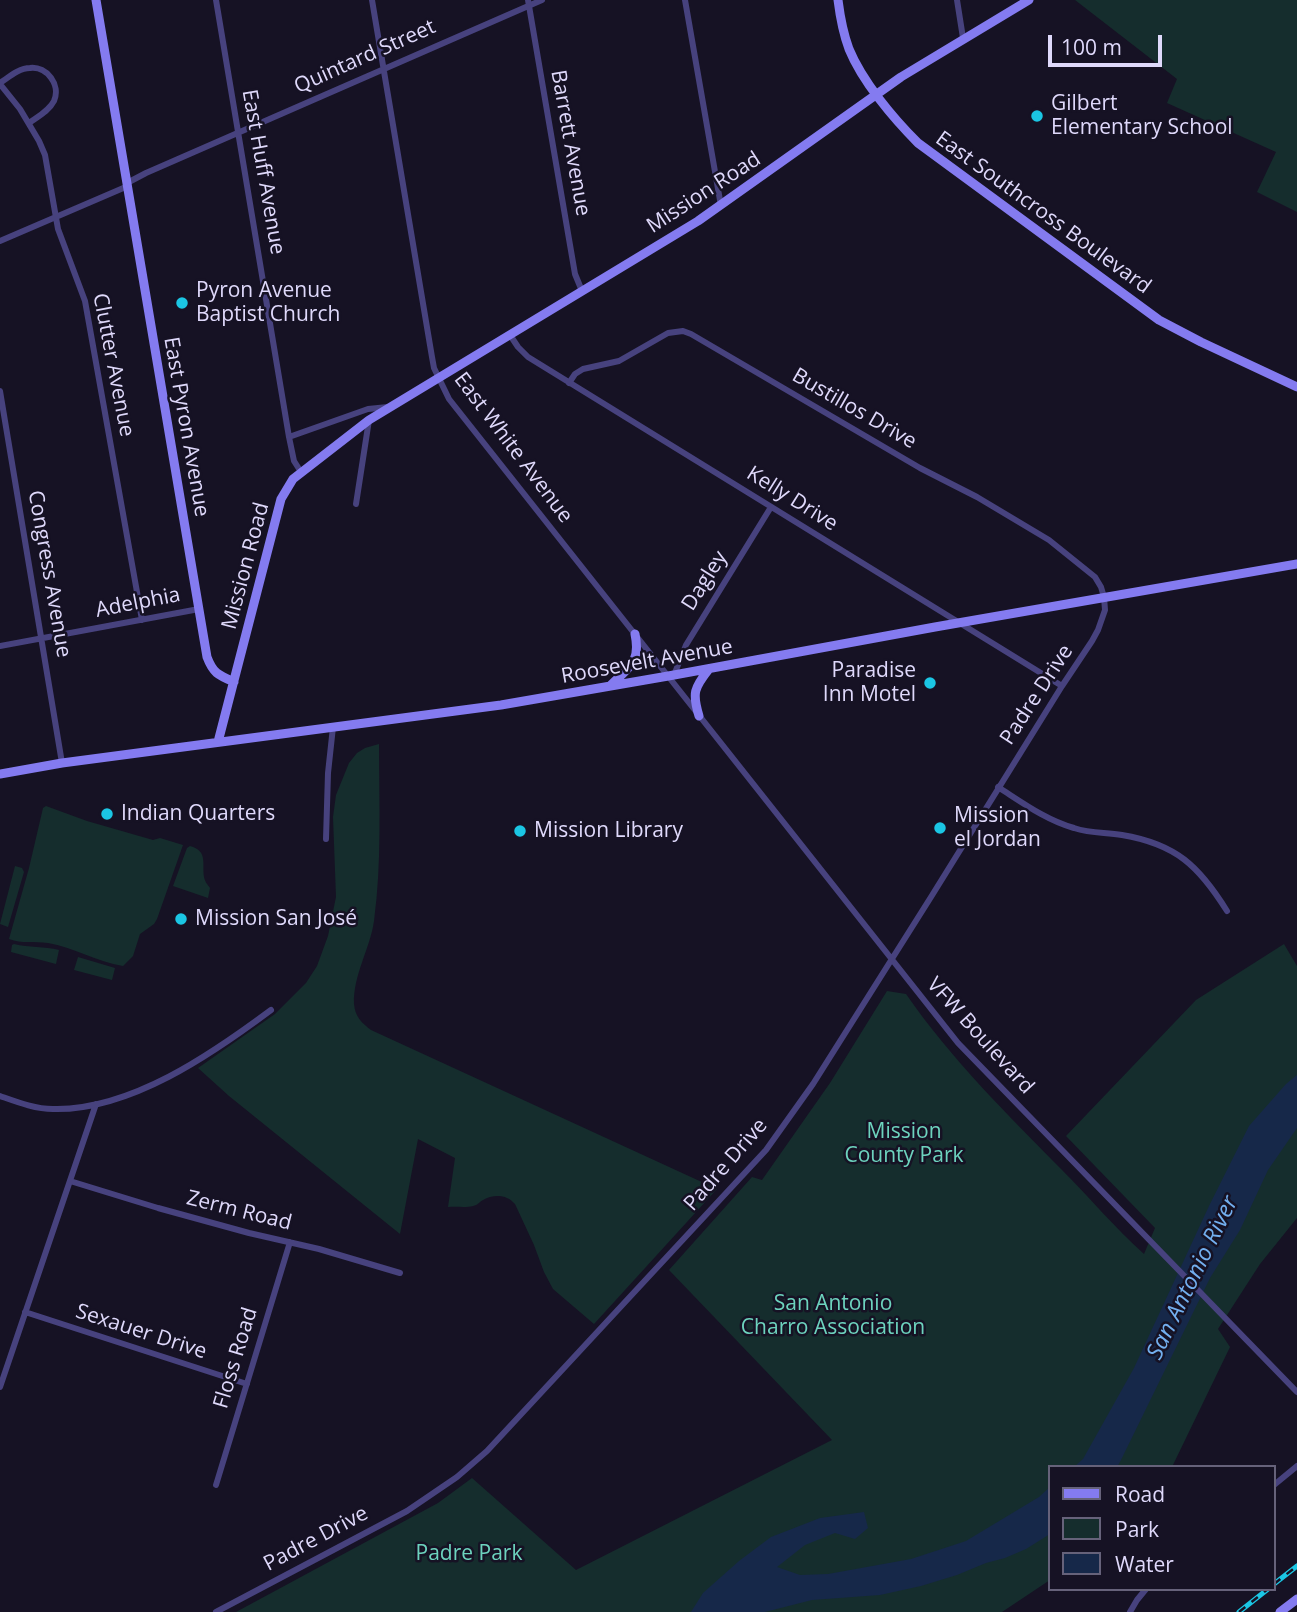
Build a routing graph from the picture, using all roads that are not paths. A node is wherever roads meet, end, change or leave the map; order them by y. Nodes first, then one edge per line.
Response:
1 (96, 0) edge
2 (216, 0) edge
3 (372, 0) edge
4 (542, 0) edge
5 (685, 0) edge
6 (838, 0) edge
7 (957, 0) edge
8 (1030, 0) edge
9 (528, 3) edge
10 (963, 38) junction
11 (383, 68) junction
12 (0, 83) edge
13 (877, 94) junction
14 (29, 123) junction
15 (238, 132) junction
16 (127, 185) junction
17 (721, 206) junction
18 (56, 218) junction
19 (0, 241) edge
20 (582, 291) junction
21 (510, 335) junction
22 (439, 378) junction
23 (569, 383) junction
24 (1297, 387) edge
25 (0, 391) edge
26 (391, 406) junction
27 (369, 420) junction
28 (289, 437) junction
29 (301, 472) junction
30 (356, 503) dead end
31 (771, 507) junction
32 (1297, 564) edge
33 (1104, 597) junction
34 (199, 609) junction
35 (142, 620) junction
36 (958, 623) junction
37 (635, 635) junction
38 (43, 639) junction
39 (0, 646) edge
40 (709, 669) junction
41 (671, 676) junction
42 (234, 682) junction
43 (610, 686) junction
44 (1062, 686) junction
45 (699, 716) junction
46 (333, 727) junction
47 (218, 742) junction
48 (62, 764) junction
49 (0, 774) edge
50 (998, 788) junction
51 (327, 839) dead end
52 (1227, 911) dead end
53 (891, 959) junction
54 (271, 1010) dead end
55 (0, 1097) edge
56 (96, 1104) junction
57 (70, 1181) junction
58 (290, 1242) junction
59 (400, 1273) dead end
60 (25, 1312) junction
61 (247, 1384) junction
62 (0, 1387) edge
63 (1297, 1392) edge
64 (1297, 1466) edge
65 (1276, 1483) edge
66 (216, 1485) dead end
67 (1144, 1591) edge
68 (1297, 1599) edge
69 (216, 1612) edge
70 (1130, 1612) edge
71 (1280, 1612) edge

1 - 16 main road, East Pyron Avenue
2 - 15 street, East Huff Avenue
3 - 11 street, East White Avenue
4 - 9 street, Quintard Street
5 - 17 street
6 - 13 main road, East Southcross Boulevard
7 - 10 street
8 - 10 main road, Mission Road
9 - 11 street, Quintard Street
9 - 20 street, Barrett Avenue
10 - 13 main road, Mission Road
11 - 15 street, Quintard Street
11 - 22 street, East White Avenue
12 - 14 street, Clutter Avenue
12 - 14 street, Clutter Avenue
13 - 17 main road, Mission Road
13 - 24 main road, East Southcross Boulevard
14 - 18 street, Clutter Avenue
15 - 16 street, Quintard Street
15 - 28 street, East Huff Avenue
16 - 18 street, Quintard Street
16 - 34 main road, East Pyron Avenue
17 - 20 main road, Mission Road
18 - 19 street, Quintard Street
18 - 35 street, Clutter Avenue
20 - 21 main road, Mission Road
21 - 22 main road, Mission Road
21 - 23 street, Kelly Drive
22 - 26 main road, Mission Road
22 - 37 street, East White Avenue
23 - 31 street, Kelly Drive
23 - 33 street, Bustillos Drive
25 - 38 street, Congress Avenue
26 - 27 main road, Mission Road
26 - 28 street, Mission Road
27 - 29 main road, Mission Road
27 - 30 street
28 - 29 street, East Huff Avenue
29 - 42 main road, Mission Road
31 - 36 street, Kelly Drive
31 - 41 street, Dagley
32 - 33 main road, Roosevelt Avenue
33 - 36 main road, Roosevelt Avenue
33 - 44 street, Padre Drive
34 - 35 street, Adelphia
34 - 42 main road, East Pyron Avenue
35 - 38 street, Adelphia
36 - 40 main road, Roosevelt Avenue
36 - 44 street, Kelly Drive
37 - 41 street, East White Avenue
37 - 43 main road
38 - 39 street, Adelphia
38 - 48 street, Congress Avenue
40 - 41 main road, Roosevelt Avenue
40 - 45 main road
41 - 43 main road, Roosevelt Avenue
41 - 45 street, VFW Boulevard
42 - 47 main road, Mission Road
43 - 46 main road, Roosevelt Avenue
44 - 50 street, Padre Drive
45 - 53 street, VFW Boulevard
46 - 47 main road, Roosevelt Avenue
46 - 51 street
47 - 48 main road, Roosevelt Avenue
48 - 49 main road, Roosevelt Avenue
50 - 52 street
50 - 53 street, Padre Drive
53 - 63 street, VFW Boulevard
53 - 69 street, Padre Drive
54 - 56 street
55 - 56 street
56 - 57 street
57 - 58 street, Zerm Road
57 - 60 street
58 - 59 street, Zerm Road
58 - 61 street, Floss Road
60 - 61 street, Sexauer Drive
60 - 62 street
61 - 66 street, Floss Road
64 - 65 street
67 - 70 street
68 - 71 main road

